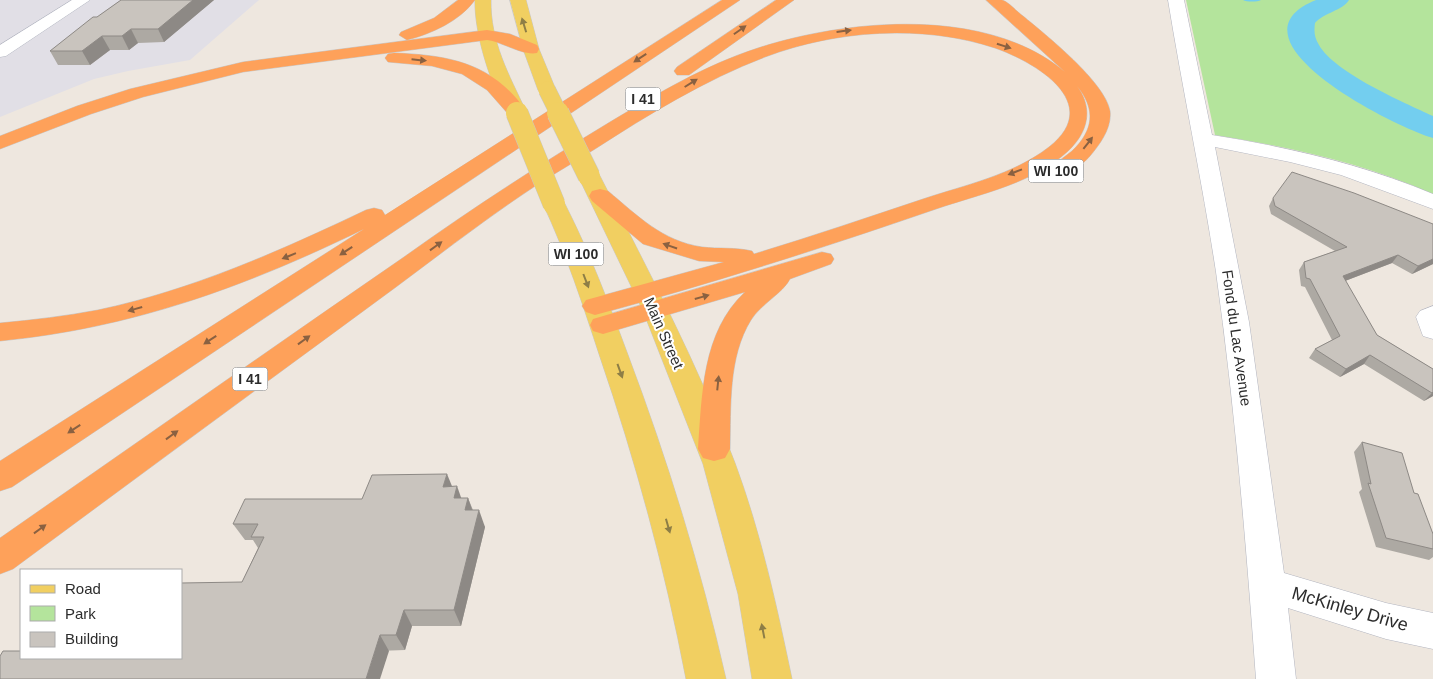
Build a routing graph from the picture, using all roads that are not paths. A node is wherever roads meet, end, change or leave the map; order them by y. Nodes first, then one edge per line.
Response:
1 (82, 0) edge
2 (467, 0) edge
3 (483, 0) edge
4 (518, 0) edge
5 (732, 0) edge
6 (786, 0) edge
7 (994, 0) edge
8 (1176, 0) edge
9 (487, 35) junction
10 (531, 50) junction
11 (0, 52) edge
12 (347, 53) junction
13 (516, 111) junction
14 (1201, 139) junction
15 (0, 143) edge
16 (0, 156) edge
17 (489, 157) junction
18 (594, 186) junction
19 (500, 200) junction
20 (1433, 202) edge
21 (786, 262) junction
22 (651, 302) junction
23 (599, 315) junction
24 (1433, 315) edge
25 (1433, 330) edge
26 (0, 332) edge
27 (714, 449) junction
28 (0, 478) edge
29 (0, 558) edge
30 (1268, 585) junction
31 (1433, 631) edge
32 (706, 679) edge
33 (772, 679) edge
34 (1276, 679) edge

1 - 11 street
2 - 12 highway
3 - 9 main road, WI 100
10 -> 4 main road, Main Street / WI 100
5 -> 17 highway, I 41
19 -> 6 highway, I 41
21 -> 7 highway, WI 100
8 - 14 street, Fond du Lac Avenue
9 - 10 highway
9 - 12 highway
9 - 13 main road, WI 100
10 - 18 main road, Main Street / WI 100, bridge
12 - 15 highway
16 -> 13 highway
13 -> 23 main road, WI 100, bridge
14 - 20 street
14 - 30 street, Fond du Lac Avenue
17 -> 26 highway
17 -> 28 highway, I 41
21 -> 18 highway
18 - 22 main road, Main Street / WI 100
19 -> 21 highway
29 -> 19 highway, I 41
21 - 22 highway
27 -> 21 highway
22 - 23 highway
22 - 27 main road, Main Street
23 -> 32 main road
24 - 25 street
33 -> 27 main road, Main Street
30 - 31 street, McKinley Drive
30 - 34 street, Fond du Lac Avenue

